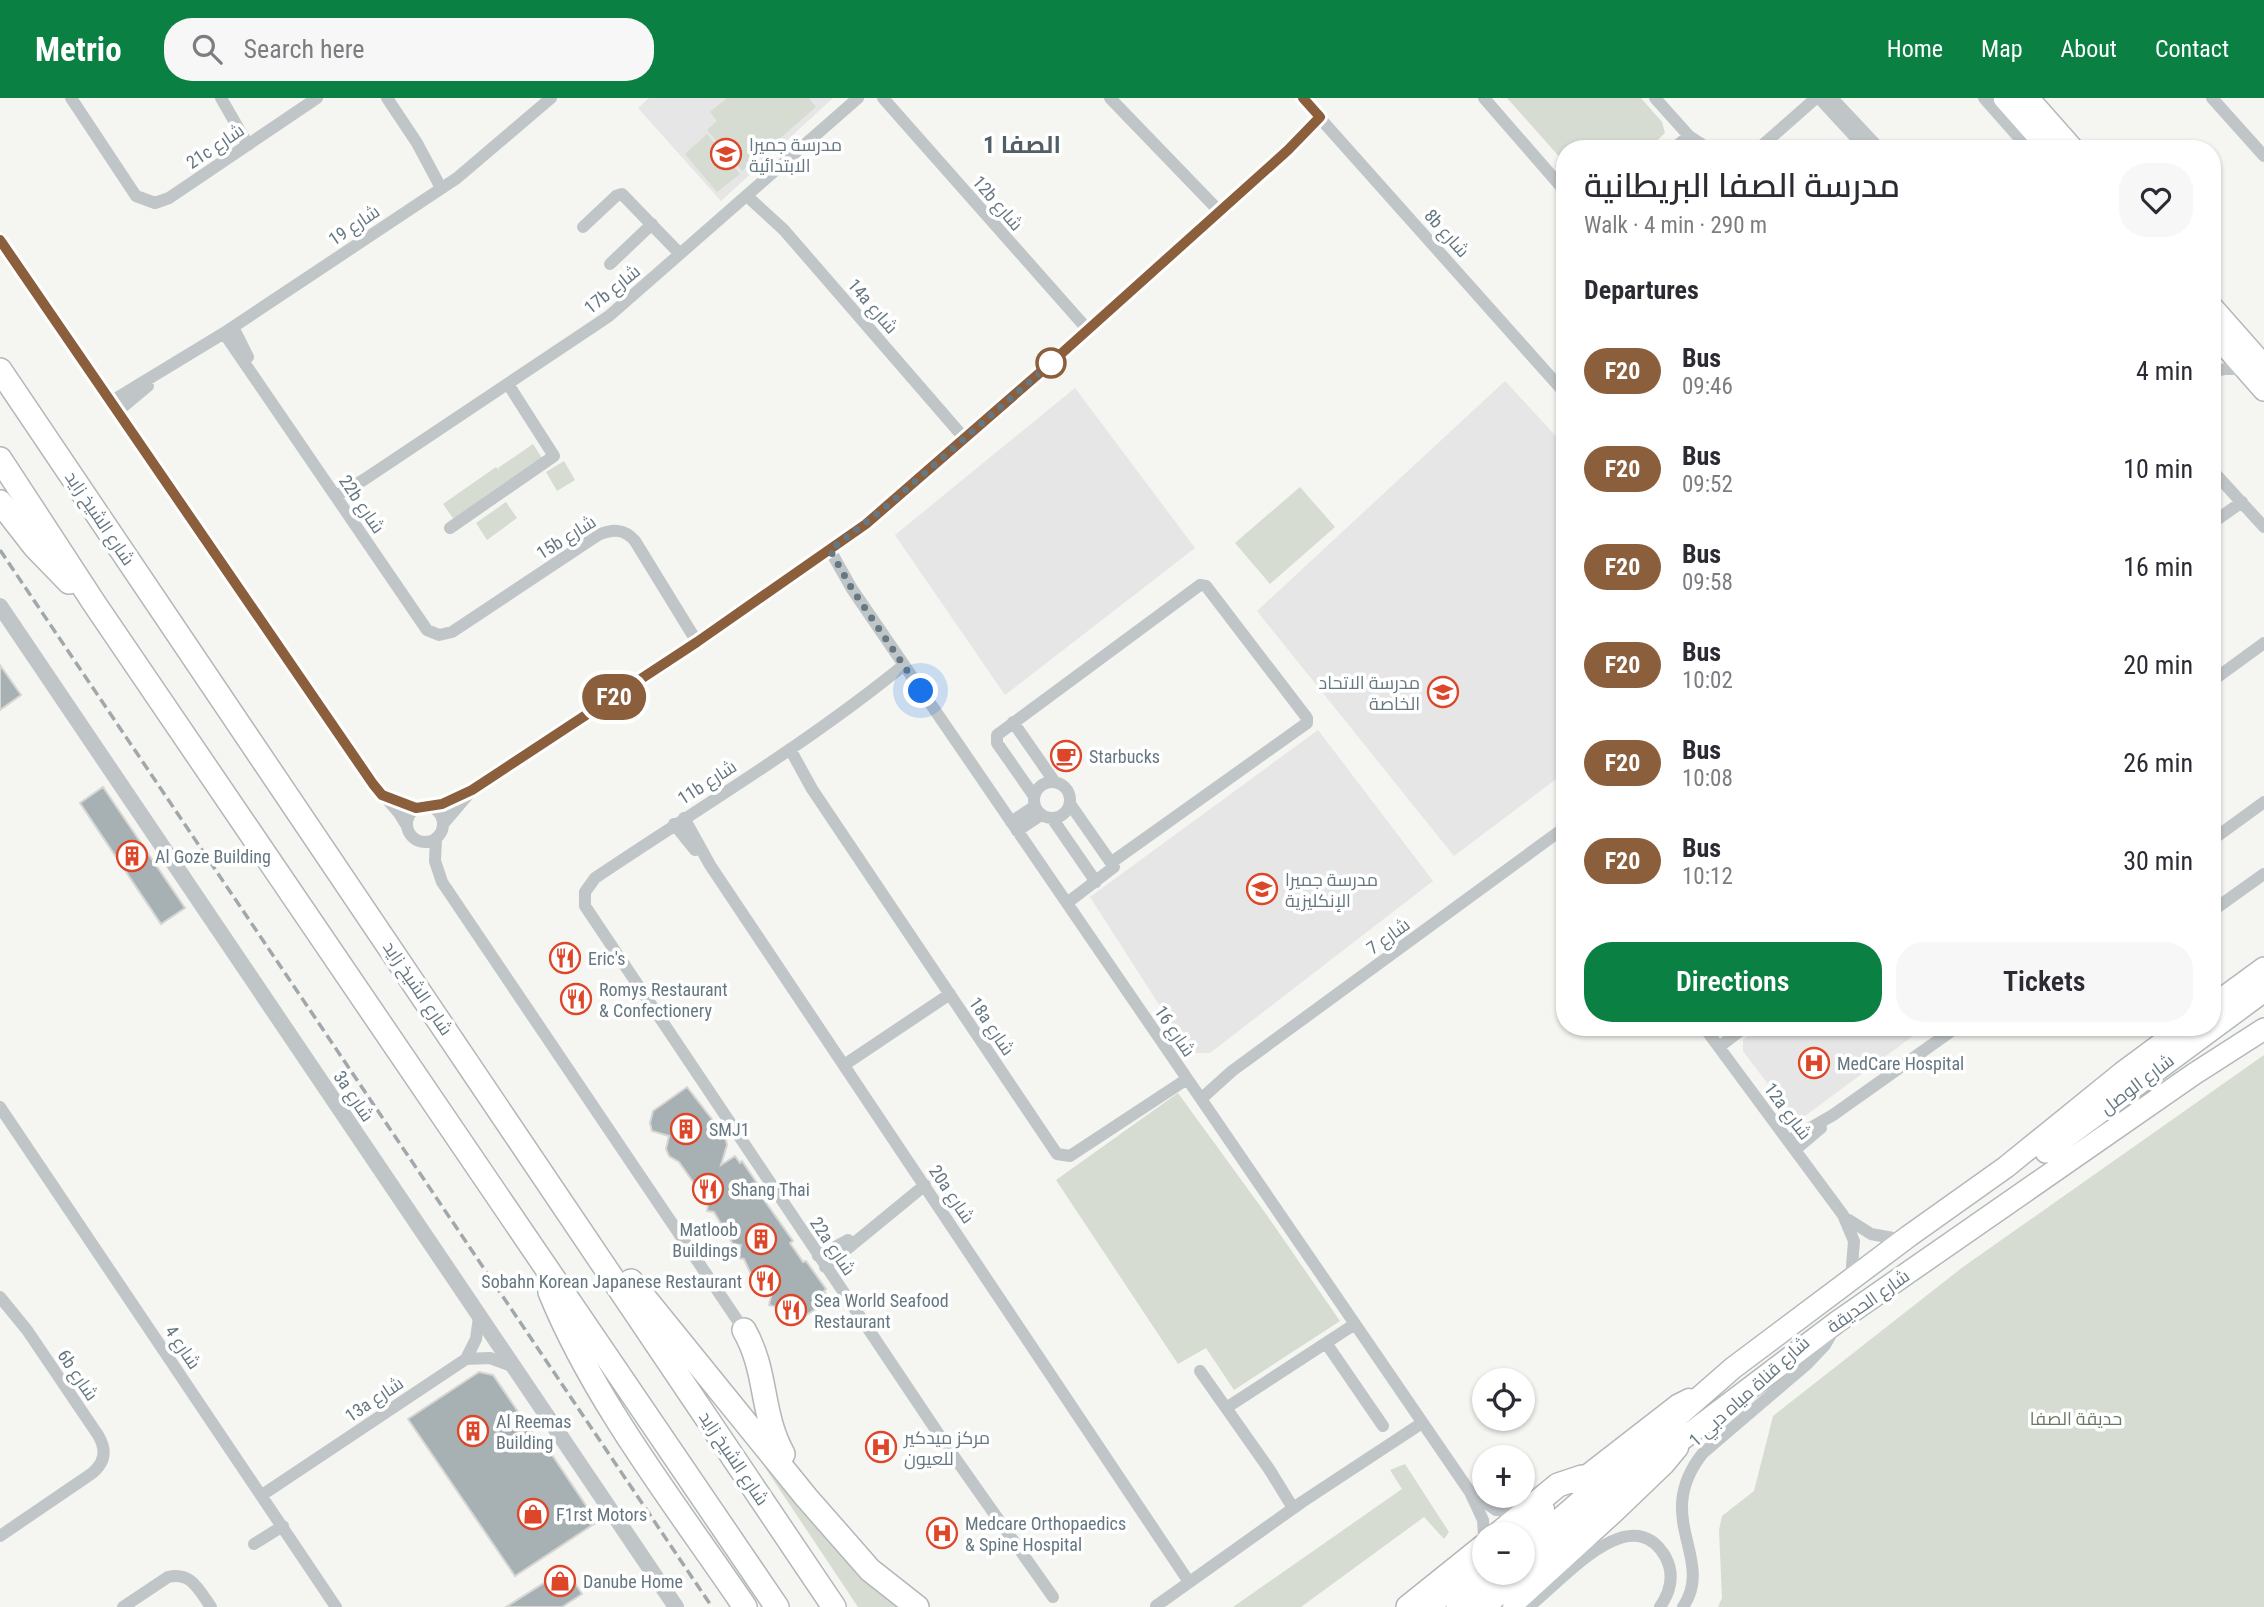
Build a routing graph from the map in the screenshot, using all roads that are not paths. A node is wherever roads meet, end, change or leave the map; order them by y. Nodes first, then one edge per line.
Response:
1 (71, 98) edge
2 (317, 98) edge
3 (387, 98) edge
4 (551, 98) edge
5 (858, 98) edge
6 (883, 98) edge
7 (1111, 98) edge
8 (1303, 98) edge
9 (1484, 98) edge
10 (1655, 98) edge
11 (1817, 98) edge
12 (1832, 98) edge
13 (1984, 98) edge
14 (2004, 98) edge
15 (2028, 98) edge
16 (2212, 98) edge
17 (222, 100) edge
18 (1323, 121) junction
19 (1688, 140) edge
20 (1768, 140) edge
21 (1857, 140) edge
22 (1872, 140) edge
23 (2021, 140) edge
24 (2041, 140) edge
25 (2065, 140) edge
26 (253, 141) junction
27 (2264, 156) edge
28 (1556, 181) edge
29 (446, 185) junction
30 (751, 192) junction
31 (1216, 215) junction
32 (652, 224) junction
33 (583, 227) dead end
34 (0, 240) edge
35 (680, 254) junction
36 (610, 264) dead end
37 (2221, 320) edge
38 (229, 330) junction
39 (1088, 330) junction
40 (2221, 339) edge
41 (2255, 367) edge
42 (0, 370) edge
43 (2221, 370) edge
44 (1556, 383) edge
45 (508, 384) junction
46 (2264, 390) edge
47 (115, 406) junction
48 (969, 436) junction
49 (0, 459) edge
50 (2221, 480) edge
51 (338, 499) junction
52 (0, 502) edge
53 (2242, 502) junction
54 (2221, 517) edge
55 (2264, 527) edge
56 (450, 528) dead end
57 (825, 553) junction
58 (94, 603) junction
59 (0, 607) edge
60 (452, 632) joint
61 (701, 639) junction
62 (2264, 643) edge
63 (906, 669) junction
64 (2221, 674) edge
65 (1013, 722) junction
66 (785, 752) junction
67 (1054, 781) junction
68 (472, 790) junction
69 (382, 795) junction
70 (2264, 802) edge
71 (1070, 804) junction
72 (431, 807) junction
73 (416, 808) junction
74 (1040, 809) junction
75 (679, 821) junction
76 (443, 824) junction
77 (407, 826) junction
78 (1014, 826) junction
79 (2221, 833) edge
80 (436, 838) junction
81 (1556, 840) edge
82 (1112, 862) junction
83 (2264, 874) edge
84 (1096, 882) junction
85 (1067, 903) junction
86 (2221, 905) edge
87 (588, 912) joint
88 (2264, 968) edge
89 (2264, 991) edge
90 (950, 994) junction
91 (2221, 998) edge
92 (2264, 1013) edge
93 (2221, 1023) edge
94 (2264, 1029) edge
95 (1710, 1036) edge
96 (1724, 1036) edge
97 (1730, 1036) edge
98 (1944, 1036) edge
99 (2172, 1036) edge
100 (2203, 1036) edge
101 (1716, 1044) junction
102 (844, 1065) junction
103 (2194, 1074) junction
104 (1194, 1089) junction
105 (0, 1107) edge
106 (1792, 1145) junction
107 (2006, 1167) junction
108 (928, 1190) junction
109 (1843, 1215) junction
110 (573, 1217) junction
111 (1904, 1240) junction
112 (532, 1247) junction
113 (822, 1262) junction
114 (1852, 1279) junction
115 (0, 1300) edge
116 (479, 1317) junction
117 (1837, 1322) junction
118 (1355, 1324) junction
119 (744, 1330) joint
120 (1326, 1343) junction
121 (466, 1359) junction
122 (512, 1366) junction
123 (1200, 1371) dead end
124 (1699, 1397) junction
125 (1226, 1408) junction
126 (1422, 1423) junction
127 (1383, 1426) dead end
128 (1688, 1435) junction
129 (1582, 1477) junction
130 (1470, 1492) junction
131 (262, 1495) junction
132 (806, 1497) junction
133 (1298, 1505) junction
134 (1527, 1510) junction
135 (1483, 1522) edge
136 (1513, 1522) edge
137 (1531, 1522) edge
138 (283, 1526) junction
139 (2, 1529) edge
140 (1535, 1541) edge
141 (254, 1544) dead end
142 (1472, 1555) edge
143 (1472, 1560) edge
144 (726, 1579) junction
145 (1193, 1579) junction
146 (1483, 1585) edge
147 (1053, 1597) dead end
148 (1156, 1606) edge
149 (123, 1607) edge
150 (211, 1607) edge
151 (336, 1607) edge
152 (676, 1607) edge
153 (734, 1607) edge
154 (745, 1607) edge
155 (777, 1607) edge
156 (834, 1607) edge
157 (917, 1607) edge
158 (1408, 1607) edge
159 (1431, 1607) edge
160 (1457, 1607) edge
161 (1484, 1607) edge
162 (1512, 1607) edge
163 (1528, 1607) edge
164 (1660, 1607) edge
165 (1683, 1607) edge

1 - 26 street, 21c شارع
2 - 26 street, 21c شارع
3 - 29 street
4 - 29 street, شارع 19
5 - 30 street, 17b شارع
6 - 39 street, 12b شارع
7 - 31 street
8 - 18 street, 8b شارع
9 - 28 street
10 - 19 street
11 - 20 street
11 - 21 street
12 - 22 street
13 - 23 street
14 - 24 main road
15 - 25 main road
16 - 27 street
17 - 26 street
18 - 31 street
18 - 44 street, 8b شارع
29 - 38 street, شارع 19
30 - 35 street, 17b شارع
30 - 48 street, 14a شارع
31 - 39 street
32 - 33 street
32 - 35 street
32 - 36 street
34 - 47 street
35 - 45 street, 17b شارع
37 - 41 main road
38 - 47 street, شارع 19
38 - 51 street, 22b شارع
39 - 48 street
40 - 41 main road
41 - 43 street
41 - 46 main road
42 - 110 highway, شارع الشيخ زايد
45 - 51 street, 17b شارع
45 - 56 street
47 - 69 street
48 - 57 street
49 - 58 highway
50 - 53 street
51 - 60 street, 22b شارع
52 - 58 highway
53 - 54 street
53 - 55 street
57 - 61 street
57 - 63 street, شارع 16
58 - 112 highway
59 - 116 street, 3a شارع
60 - 61 street, 15b شارع
61 - 68 street
62 - 64 street
63 - 66 street, 11b شارع
63 - 78 street, شارع 16
65 - 67 street
65 - 74 street
65 - 82 street
66 - 75 street, 11b شارع
66 - 90 street, 18a شارع
67 - 71 street
67 - 74 street
68 - 72 street
68 - 76 street
69 - 73 street
69 - 77 street
70 - 79 street
71 - 74 street
71 - 82 street
72 - 73 street
72 - 76 street
73 - 77 street
74 - 78 street
74 - 84 street
75 - 87 street, 11b شارع
75 - 102 street, 20a شارع
76 - 80 street
77 - 80 street
78 - 85 street, شارع 16
80 - 119 street
81 - 104 street, شارع 7
82 - 84 street
83 - 86 street
84 - 85 street
85 - 104 street, شارع 16
87 - 113 street, 22a شارع
88 - 91 main road
89 - 93 main road, شارع الوصل
90 - 102 street
90 - 104 street, 18a شارع
92 - 103 main road, شارع الحديقة
94 - 103 main road
95 - 101 street, 12a شارع
96 - 101 street
97 - 101 street
98 - 106 street
99 - 107 main road, شارع الحديقة
100 - 107 main road, شارع الوصل
101 - 106 street, 12a شارع
102 - 108 street, 20a شارع
103 - 117 main road, شارع الحديقة
104 - 118 street, شارع 16
105 - 131 street, شارع 4
106 - 109 street, 12a شارع
107 - 111 main road, شارع الحديقة
108 - 113 street
108 - 145 street, 20a شارع
109 - 111 street, 12a شارع
109 - 114 street, 12a شارع
110 - 132 highway
110 - 156 highway, شارع الشيخ زايد
111 - 114 main road, شارع الحديقة
112 - 144 highway
112 - 155 highway
113 - 147 street, 22a شارع
114 - 124 main road, شارع الحديقة
115 - 139 street, 6b شارع
116 - 121 street
116 - 122 street, 3a شارع
117 - 128 main road, شارع الحديقة
117 - 165 street, شارع قناة مياه دبي 1
118 - 120 street
118 - 126 street, شارع 16
119 - 132 highway
120 - 125 street
120 - 127 street
121 - 122 street
121 - 131 street, 13a شارع
122 - 152 street, 3a شارع
123 - 125 street
124 - 129 main road
124 - 140 main road, شارع الحديقة
125 - 133 street
126 - 130 street, شارع 16
126 - 133 street
128 - 161 main road, شارع الحديقة
128 - 162 main road
129 - 134 highway
129 - 137 main road
130 - 134 street, شارع 16
130 - 135 street, شارع 16
131 - 138 street, شارع 4
132 - 157 highway
133 - 145 street
134 - 136 highway
138 - 141 street
138 - 151 street, شارع 4
142 - 158 highway
143 - 159 main road
144 - 153 highway
144 - 154 highway
145 - 148 street
146 - 160 main road
149 - 150 street
163 - 164 street

